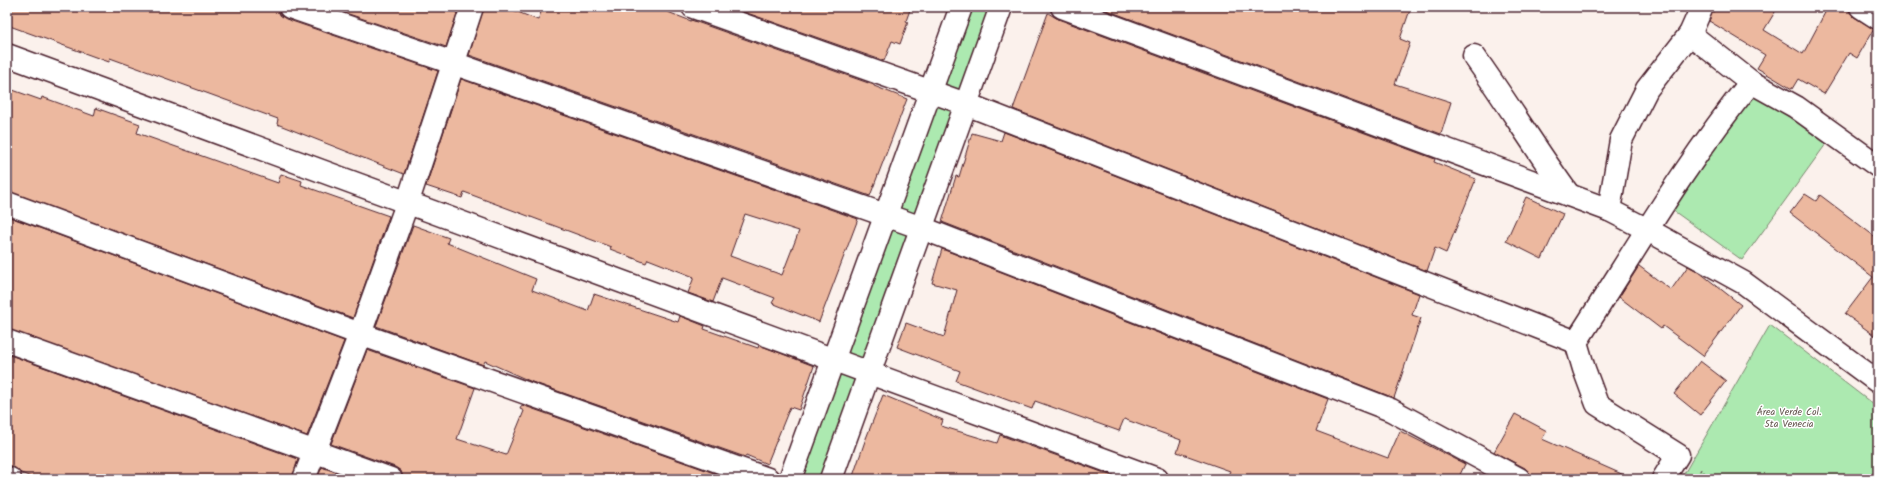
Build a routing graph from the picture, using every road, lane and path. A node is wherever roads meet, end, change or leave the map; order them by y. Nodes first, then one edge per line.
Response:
1 (290, 7) edge
2 (472, 7) edge
3 (693, 7) edge
4 (961, 7) edge
5 (1001, 7) edge
6 (1062, 7) edge
7 (1702, 7) edge
8 (1861, 7) edge
9 (1878, 18) edge
10 (1690, 34) junction
11 (7, 55) edge
12 (1474, 56) dead end
13 (452, 62) junction
14 (1751, 82) junction
15 (931, 91) junction
16 (966, 104) junction
17 (1878, 166) edge
18 (1569, 195) junction
19 (408, 201) junction
20 (7, 203) edge
21 (1609, 210) junction
22 (886, 216) junction
23 (922, 228) junction
24 (1648, 230) junction
25 (360, 334) junction
26 (7, 341) edge
27 (1576, 342) junction
28 (833, 359) junction
29 (869, 373) junction
30 (1878, 382) edge
31 (315, 452) junction
32 (7, 478) edge
33 (10, 479) edge
34 (304, 479) edge
35 (391, 479) edge
36 (768, 479) edge
37 (790, 479) edge
38 (831, 479) edge
39 (1157, 479) edge
40 (1519, 479) edge
41 (1663, 479) edge

1 - 13 street
2 - 13 street
3 - 15 street
4 - 15 street
5 - 16 street
6 - 18 street
7 - 10 street
8 - 9 street
10 - 14 street
10 - 21 street
11 - 19 street
12 - 18 street
13 - 19 street
13 - 22 street
14 - 17 street
14 - 24 street
15 - 16 street
15 - 22 street
16 - 23 street
16 - 27 street
18 - 21 street
19 - 25 street
19 - 28 street
20 - 25 street
21 - 24 street
22 - 23 street
22 - 28 street
23 - 29 street
23 - 40 street
24 - 27 street
24 - 30 street
25 - 31 street
25 - 36 street
26 - 31 street
27 - 41 street
28 - 29 street
28 - 37 street
29 - 38 street
29 - 39 street
31 - 34 street
31 - 35 street
32 - 33 street

